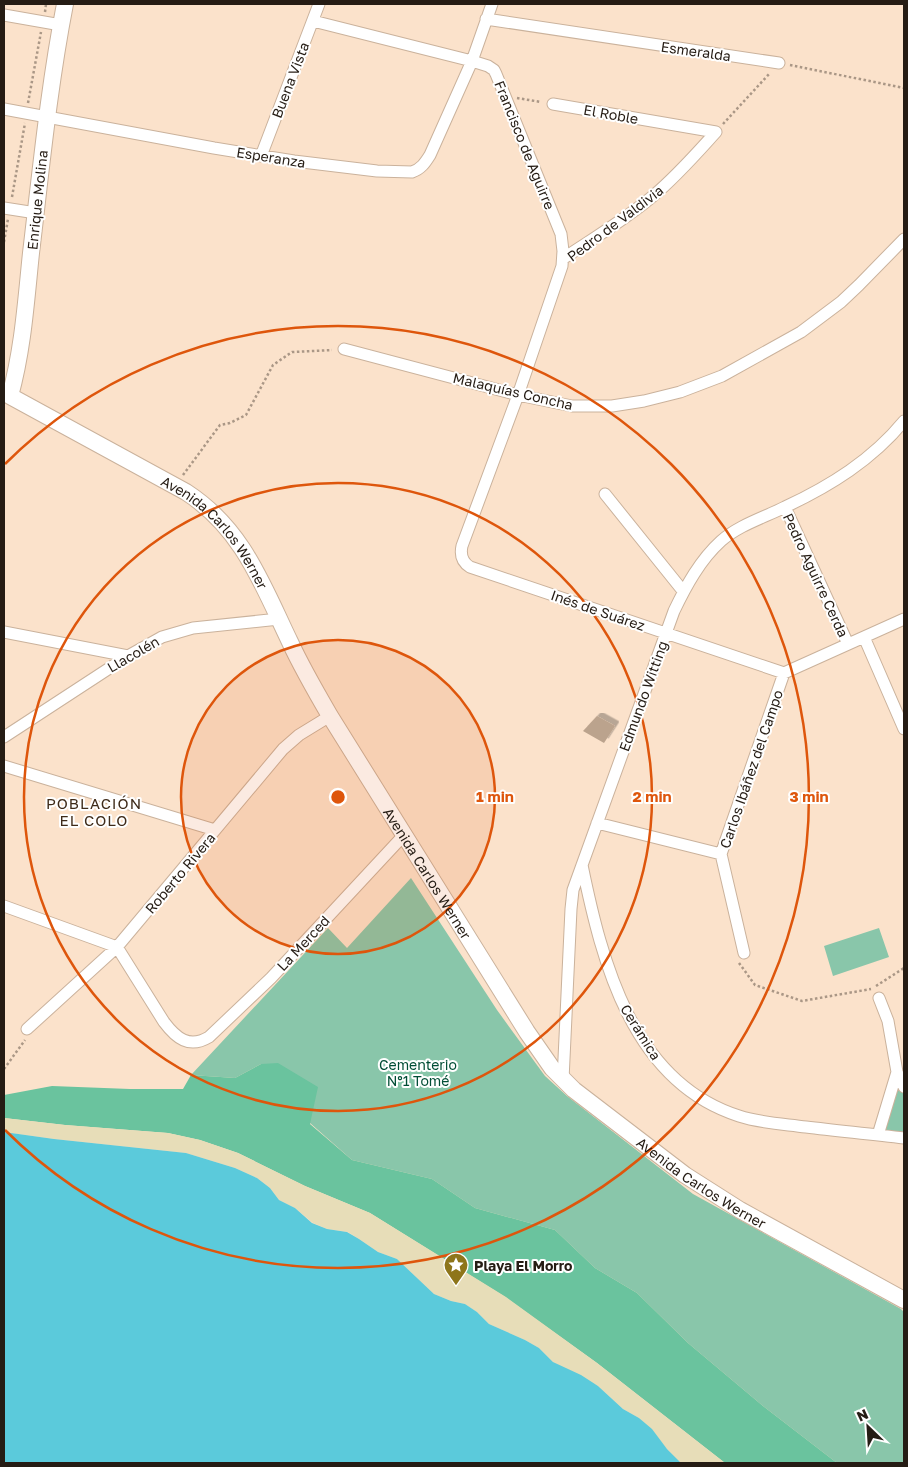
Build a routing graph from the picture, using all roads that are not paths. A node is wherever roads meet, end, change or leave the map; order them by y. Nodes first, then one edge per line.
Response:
1 (65, 4) edge
2 (319, 4) edge
3 (492, 4) edge
4 (4, 15) edge
5 (486, 19) junction
6 (313, 21) junction
7 (61, 26) junction
8 (472, 61) junction
9 (779, 63) road end
10 (553, 104) road end
11 (4, 109) edge
12 (47, 116) junction
13 (716, 132) joint
14 (261, 156) junction
15 (4, 208) edge
16 (36, 213) junction
17 (904, 238) edge
18 (564, 258) junction
19 (344, 349) road end
20 (518, 394) junction
21 (10, 396) joint
22 (904, 420) edge
23 (605, 494) dead end
24 (785, 507) junction
25 (462, 559) joint
26 (683, 591) junction
27 (279, 619) junction
28 (904, 619) edge
29 (4, 632) edge
30 (666, 633) junction
31 (864, 637) junction
32 (848, 644) junction
33 (128, 656) junction
34 (784, 673) junction
35 (330, 716) junction
36 (904, 729) edge
37 (4, 737) edge
38 (4, 766) edge
39 (597, 823) junction
40 (215, 830) junction
41 (404, 835) junction
42 (721, 854) junction
43 (582, 863) junction
44 (4, 906) edge
45 (117, 947) junction
46 (743, 950) road end
47 (879, 998) dead end
48 (27, 1029) road end
49 (897, 1072) junction
50 (563, 1080) junction
51 (904, 1087) edge
52 (878, 1135) junction
53 (904, 1138) edge
54 (904, 1300) edge

1 - 7 main road, Enrique Molina
2 - 6 street, Buena Vista
3 - 5 street
4 - 7 street
5 - 8 street
5 - 9 street, Esmeralda
6 - 8 street, Francisco de Aguirre
6 - 14 street, Buena Vista
7 - 12 main road, Enrique Molina
8 - 14 street, Esperanza
8 - 18 street, Francisco de Aguirre
10 - 13 street, El Roble
11 - 12 street, Esperanza
12 - 14 street, Esperanza
12 - 16 main road, Enrique Molina
13 - 18 street, Pedro de Valdivia
15 - 16 street
16 - 21 main road, Enrique Molina
17 - 20 street, Malaquías Concha
18 - 20 street, Pedro de Valdivia
19 - 20 street, Malaquías Concha
20 - 25 street, Pedro de Valdivia
21 - 27 main road, Avenida Carlos Werner
22 - 24 street, Edmundo Witting
23 - 26 street
24 - 26 street, Edmundo Witting
24 - 32 street, Pedro Aguirre Cerda
25 - 30 street, Inés de Suárez
26 - 30 street, Edmundo Witting
27 - 33 street, Llacolén
27 - 35 main road, Avenida Carlos Werner
28 - 31 street
29 - 33 street
30 - 34 street, Inés de Suárez
30 - 39 street, Edmundo Witting
31 - 32 street
31 - 36 street, Pedro Aguirre Cerda
32 - 34 street
33 - 37 street, Llacolén
34 - 42 street, Carlos Ibáñez del Campo
35 - 40 street, Roberto Rivera
35 - 41 main road, Avenida Carlos Werner
38 - 40 street
39 - 42 street
39 - 43 street, Edmundo Witting
40 - 45 street, Roberto Rivera
41 - 45 street, La Merced
41 - 50 main road, Avenida Carlos Werner
42 - 46 street, Carlos Ibáñez del Campo
43 - 50 street, Edmundo Witting
43 - 52 street, Cerámica
44 - 45 street
45 - 48 street, Roberto Rivera
47 - 49 street
49 - 51 street
49 - 52 street
50 - 54 main road, Avenida Carlos Werner
52 - 53 street, Cerámica

